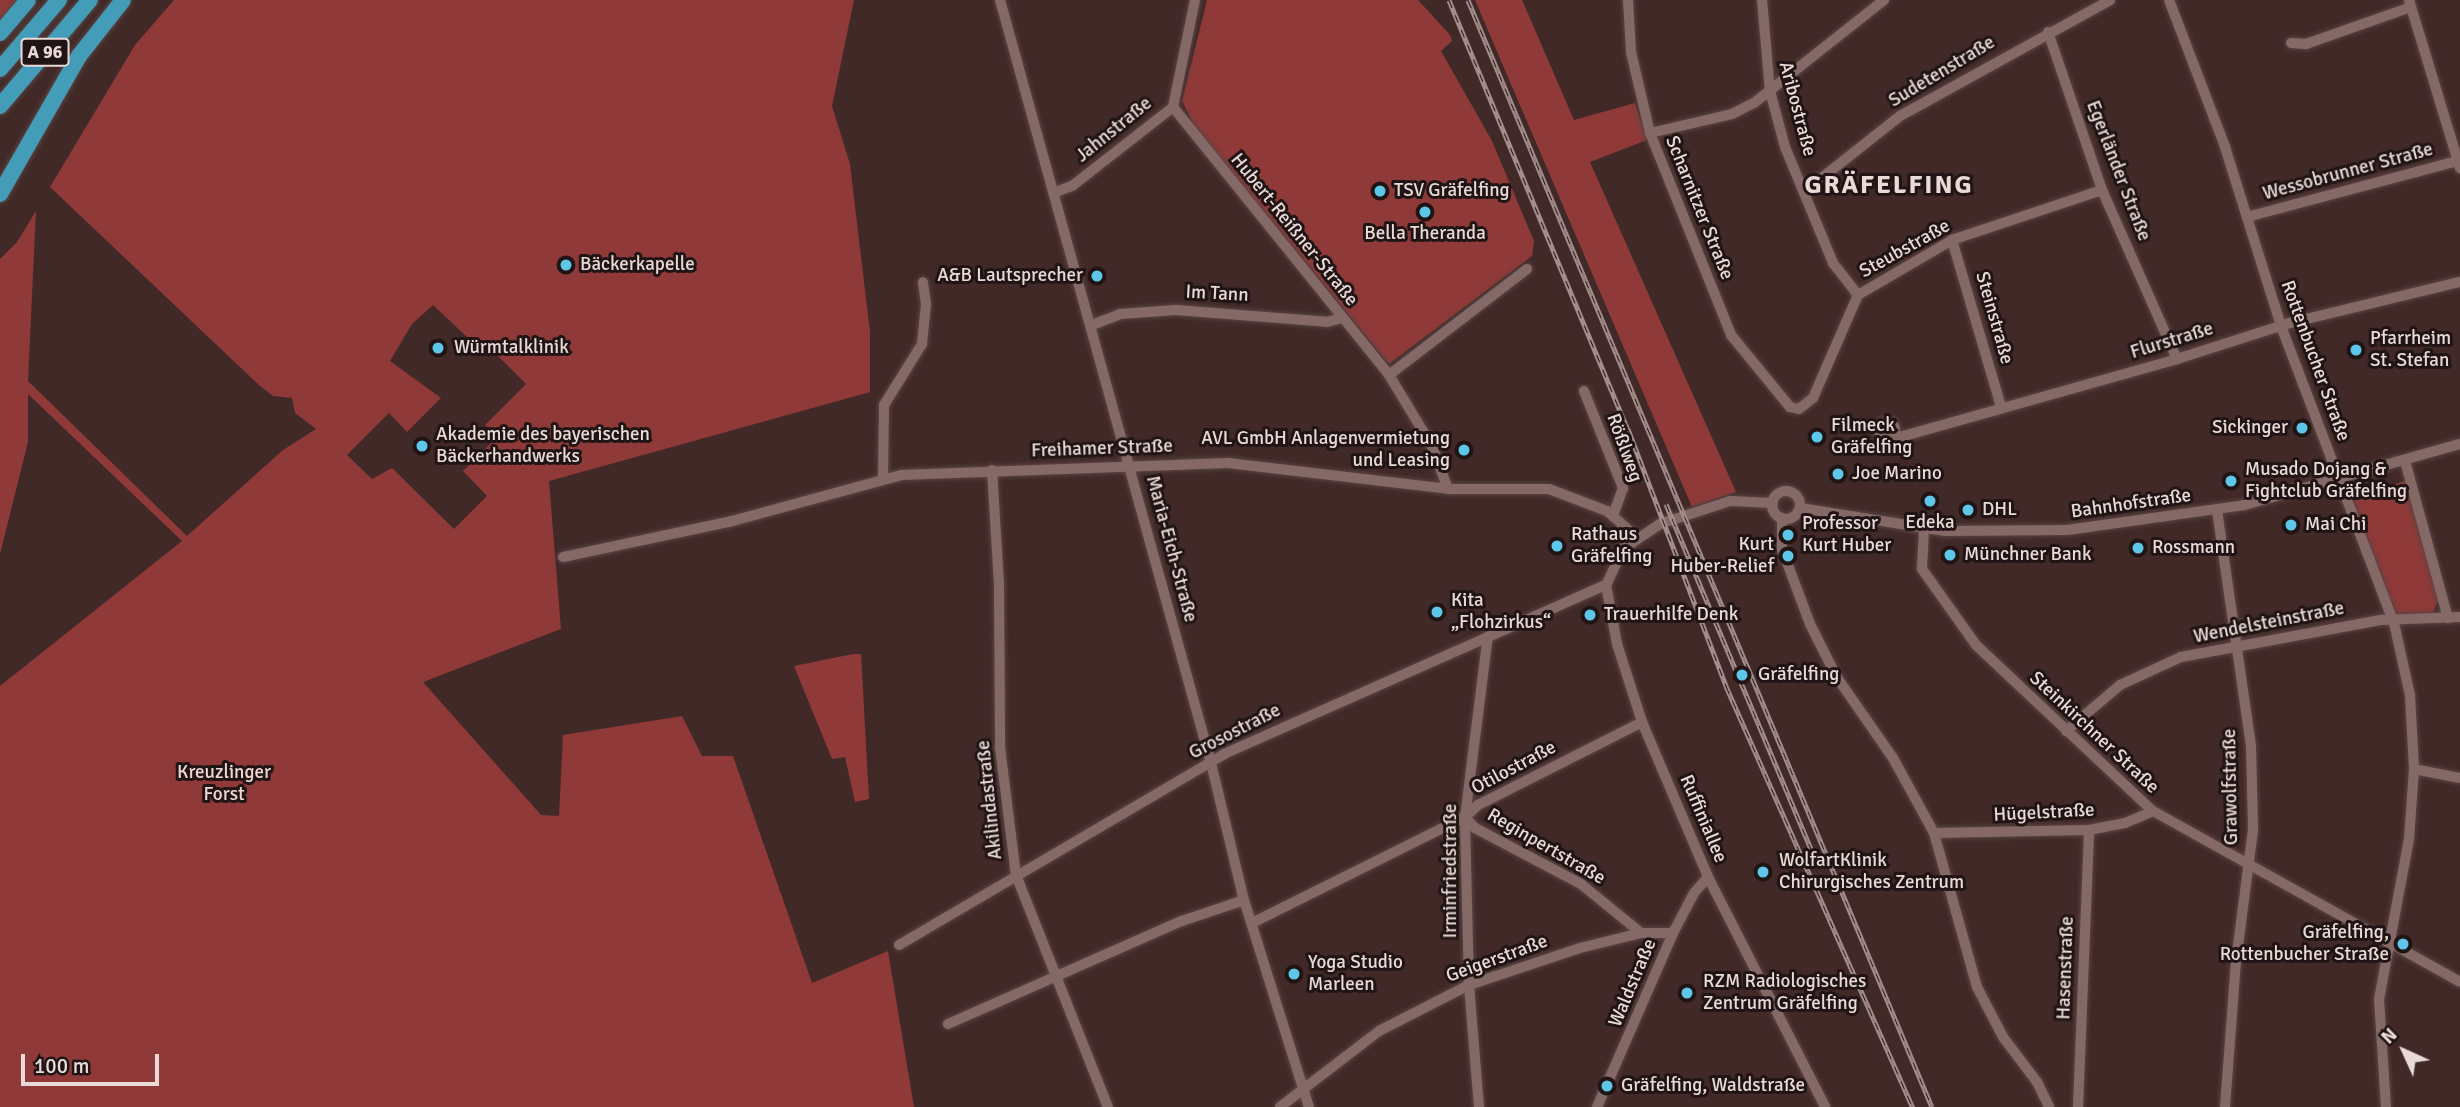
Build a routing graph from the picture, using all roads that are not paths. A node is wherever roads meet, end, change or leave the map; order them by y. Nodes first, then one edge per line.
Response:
1 (28, 0) edge
2 (60, 0) edge
3 (90, 0) edge
4 (123, 0) edge
5 (1000, 0) edge
6 (1195, 0) edge
7 (1628, 0) edge
8 (1762, 0) edge
9 (1884, 0) edge
10 (2110, 0) edge
11 (2169, 0) edge
12 (2410, 4) edge
13 (2048, 32) junction
14 (0, 33) edge
15 (2291, 43) dead end
16 (0, 69) edge
17 (1770, 91) junction
18 (0, 106) edge
19 (1173, 107) junction
20 (1650, 133) junction
21 (2459, 165) edge
22 (2102, 190) junction
23 (1056, 192) junction
24 (1804, 192) junction
25 (0, 194) edge
26 (2247, 217) junction
27 (1952, 240) junction
28 (1527, 269) dead end
29 (923, 282) dead end
30 (2460, 282) edge
31 (1858, 295) junction
32 (1342, 318) junction
33 (1092, 325) junction
34 (2281, 326) junction
35 (2177, 359) junction
36 (1389, 374) junction
37 (1584, 391) dead end
38 (1790, 407) joint
39 (2001, 407) junction
40 (1894, 434) dead end
41 (2460, 444) edge
42 (2405, 461) junction
43 (1130, 466) junction
44 (992, 470) junction
45 (883, 480) junction
46 (2341, 481) junction
47 (1448, 489) junction
48 (1773, 503) junction
49 (1800, 508) junction
50 (2217, 510) junction
51 (1613, 516) junction
52 (1782, 518) junction
53 (1924, 529) junction
54 (1636, 536) junction
55 (563, 557) dead end
56 (1606, 585) junction
57 (2454, 617) edge
58 (2394, 623) junction
59 (1488, 636) junction
60 (2239, 643) junction
61 (1643, 722) junction
62 (2066, 731) junction
63 (1211, 763) junction
64 (2414, 769) junction
65 (2460, 778) edge
66 (2153, 811) junction
67 (1465, 817) junction
68 (2089, 830) junction
69 (1934, 833) junction
70 (2247, 867) junction
71 (1016, 875) junction
72 (1709, 877) junction
73 (1244, 901) junction
74 (1254, 922) junction
75 (1641, 933) junction
76 (1673, 933) junction
77 (2388, 944) junction
78 (899, 946) dead end
79 (1056, 976) junction
80 (2460, 982) edge
81 (1469, 985) junction
82 (948, 1024) dead end
83 (1304, 1087) junction
84 (1108, 1107) edge
85 (1280, 1107) edge
86 (1309, 1107) edge
87 (1479, 1107) edge
88 (1597, 1107) edge
89 (1825, 1107) edge
90 (2049, 1107) edge
91 (2078, 1107) edge
92 (2225, 1107) edge
93 (2386, 1107) edge

1 - 14 highway
2 - 16 highway, A 96
3 - 18 highway, A 96
4 - 25 highway
5 - 23 street, Maria-Eich-Straße
6 - 19 street, Jahnstraße
7 - 20 street, Scharnitzer Straße
8 - 17 street, Aribostraße
9 - 17 street
10 - 13 street, Sudetenstraße
11 - 26 street, Rottenbucher Straße
12 - 15 street
12 - 21 street
13 - 22 street, Egerländer Straße
13 - 24 street, Sudetenstraße
17 - 20 street
17 - 24 street, Aribostraße
19 - 23 street, Jahnstraße
19 - 32 street, Hubert-Reißner-Straße
20 - 38 street, Scharnitzer Straße
21 - 26 street, Wessobrunner Straße
22 - 27 street, Steubstraße
22 - 35 street, Egerländer Straße
23 - 33 street, Maria-Eich-Straße
24 - 31 street, Aribostraße
26 - 34 street, Rottenbucher Straße
27 - 31 street, Steubstraße
27 - 39 street, Steinstraße
28 - 36 street
29 - 45 street
30 - 34 street, Flurstraße
31 - 38 street, Steubstraße
32 - 33 street, Im Tann
32 - 36 street, Hubert-Reißner-Straße
33 - 43 street, Maria-Eich-Straße
34 - 35 street, Flurstraße
34 - 46 street, Rottenbucher Straße
35 - 39 street, Flurstraße
36 - 47 street, Hubert-Reißner-Straße
37 - 51 street, Rößlweg
39 - 40 street, Flurstraße
41 - 42 street, Bahnhofstraße
42 - 46 street, Bahnhofstraße
42 - 57 street
43 - 44 street, Freihamer Straße
43 - 47 street, Freihamer Straße
43 - 63 street, Maria-Eich-Straße
44 - 45 street, Freihamer Straße
44 - 71 street, Akilindastraße
45 - 55 street, Freihamer Straße
46 - 50 street, Bahnhofstraße
46 - 58 street, Rottenbucher Straße
47 - 51 street, Freihamer Straße
48 - 49 street, Bahnhofstraße
48 - 52 street
48 - 54 street, Bahnhofstraße
49 - 52 street
49 - 53 street, Bahnhofstraße
50 - 53 street, Bahnhofstraße
50 - 60 street, Grawolfstraße
51 - 54 street, Freihamer Straße
52 - 69 street
53 - 62 street, Steinkirchner Straße
54 - 56 street
56 - 59 street, Grosostraße
56 - 61 street, Ruffiniallee
57 - 58 street, Wendelsteinstraße
58 - 60 street, Wendelsteinstraße
58 - 64 street, Rottenbucher Straße
59 - 63 street, Grosostraße
59 - 67 street, Irminfriedstraße
60 - 62 street, Wendelsteinstraße
60 - 70 street, Grawolfstraße
61 - 67 street, Otilostraße
61 - 72 street, Ruffiniallee
62 - 66 street, Steinkirchner Straße
63 - 71 street, Grosostraße
63 - 73 street, Maria-Eich-Straße
64 - 65 street
64 - 77 street, Rottenbucher Straße
66 - 68 street, Hügelstraße
66 - 70 street, Steinkirchner Straße
67 - 74 street, Otilostraße
67 - 75 street, Reginpertstraße
67 - 81 street, Irminfriedstraße
68 - 69 street, Hügelstraße
68 - 91 street, Hasenstraße
69 - 90 street
70 - 77 street, Steinkirchner Straße
70 - 92 street, Grawolfstraße
71 - 78 street, Grosostraße
71 - 79 street, Akilindastraße
72 - 76 street, Waldstraße
72 - 89 street, Ruffiniallee
73 - 74 street, Maria-Eich-Straße
73 - 79 street
74 - 83 street, Maria-Eich-Straße
75 - 76 street, Geigerstraße
75 - 81 street, Geigerstraße
76 - 88 street, Waldstraße
77 - 80 street, Steinkirchner Straße
77 - 93 street, Rottenbucher Straße
79 - 82 street
79 - 84 street, Akilindastraße
81 - 83 street, Geigerstraße
81 - 87 street, Irminfriedstraße
83 - 85 street, Geigerstraße
83 - 86 street, Maria-Eich-Straße

